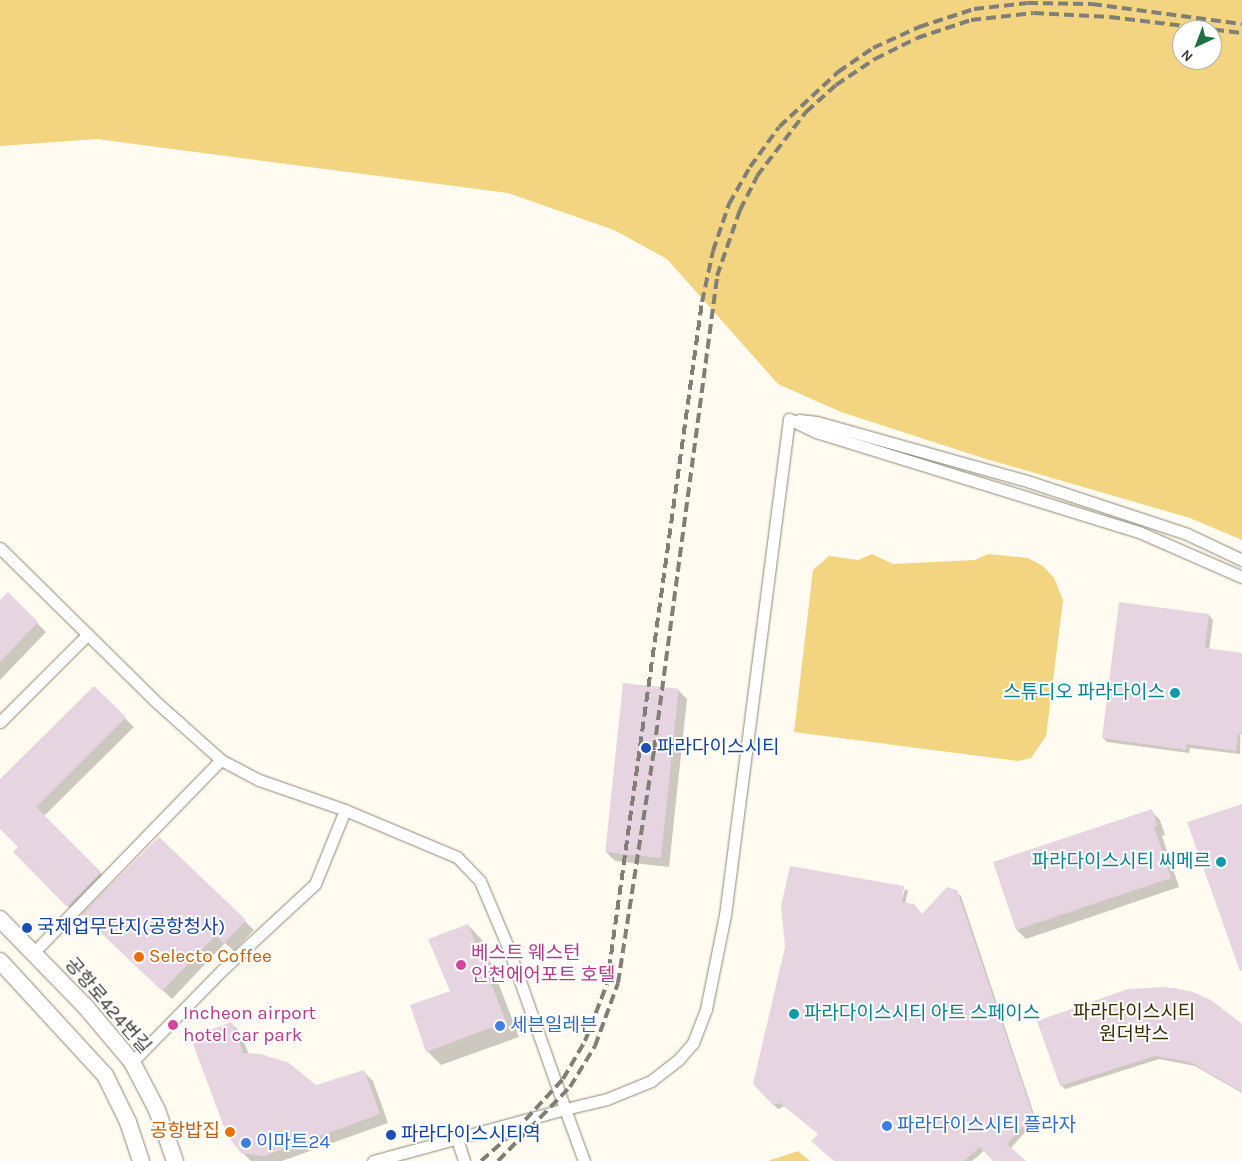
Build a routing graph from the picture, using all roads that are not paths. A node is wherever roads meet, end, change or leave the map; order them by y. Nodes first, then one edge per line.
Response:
1 (789, 419) junction
2 (0, 548) edge
3 (1242, 560) edge
4 (1242, 577) edge
5 (88, 634) junction
6 (0, 722) edge
7 (221, 760) junction
8 (345, 810) junction
9 (0, 920) edge
10 (33, 953) junction
11 (0, 960) edge
12 (132, 1062) junction
13 (565, 1110) junction
14 (457, 1139) junction
15 (141, 1161) edge
16 (174, 1161) edge
17 (373, 1161) edge
18 (464, 1161) edge
19 (584, 1161) edge

1 - 3 street
1 - 4 street
1 - 13 street
2 - 5 street
5 - 6 street
5 - 7 street
7 - 8 street
7 - 10 street
8 - 12 street
8 - 13 street
9 - 10 street, 공항로424번길
10 - 12 street, 공항로424번길
11 - 15 street
12 - 16 street, 공항로424번길
13 - 14 street
13 - 19 street
14 - 17 street
14 - 18 street

